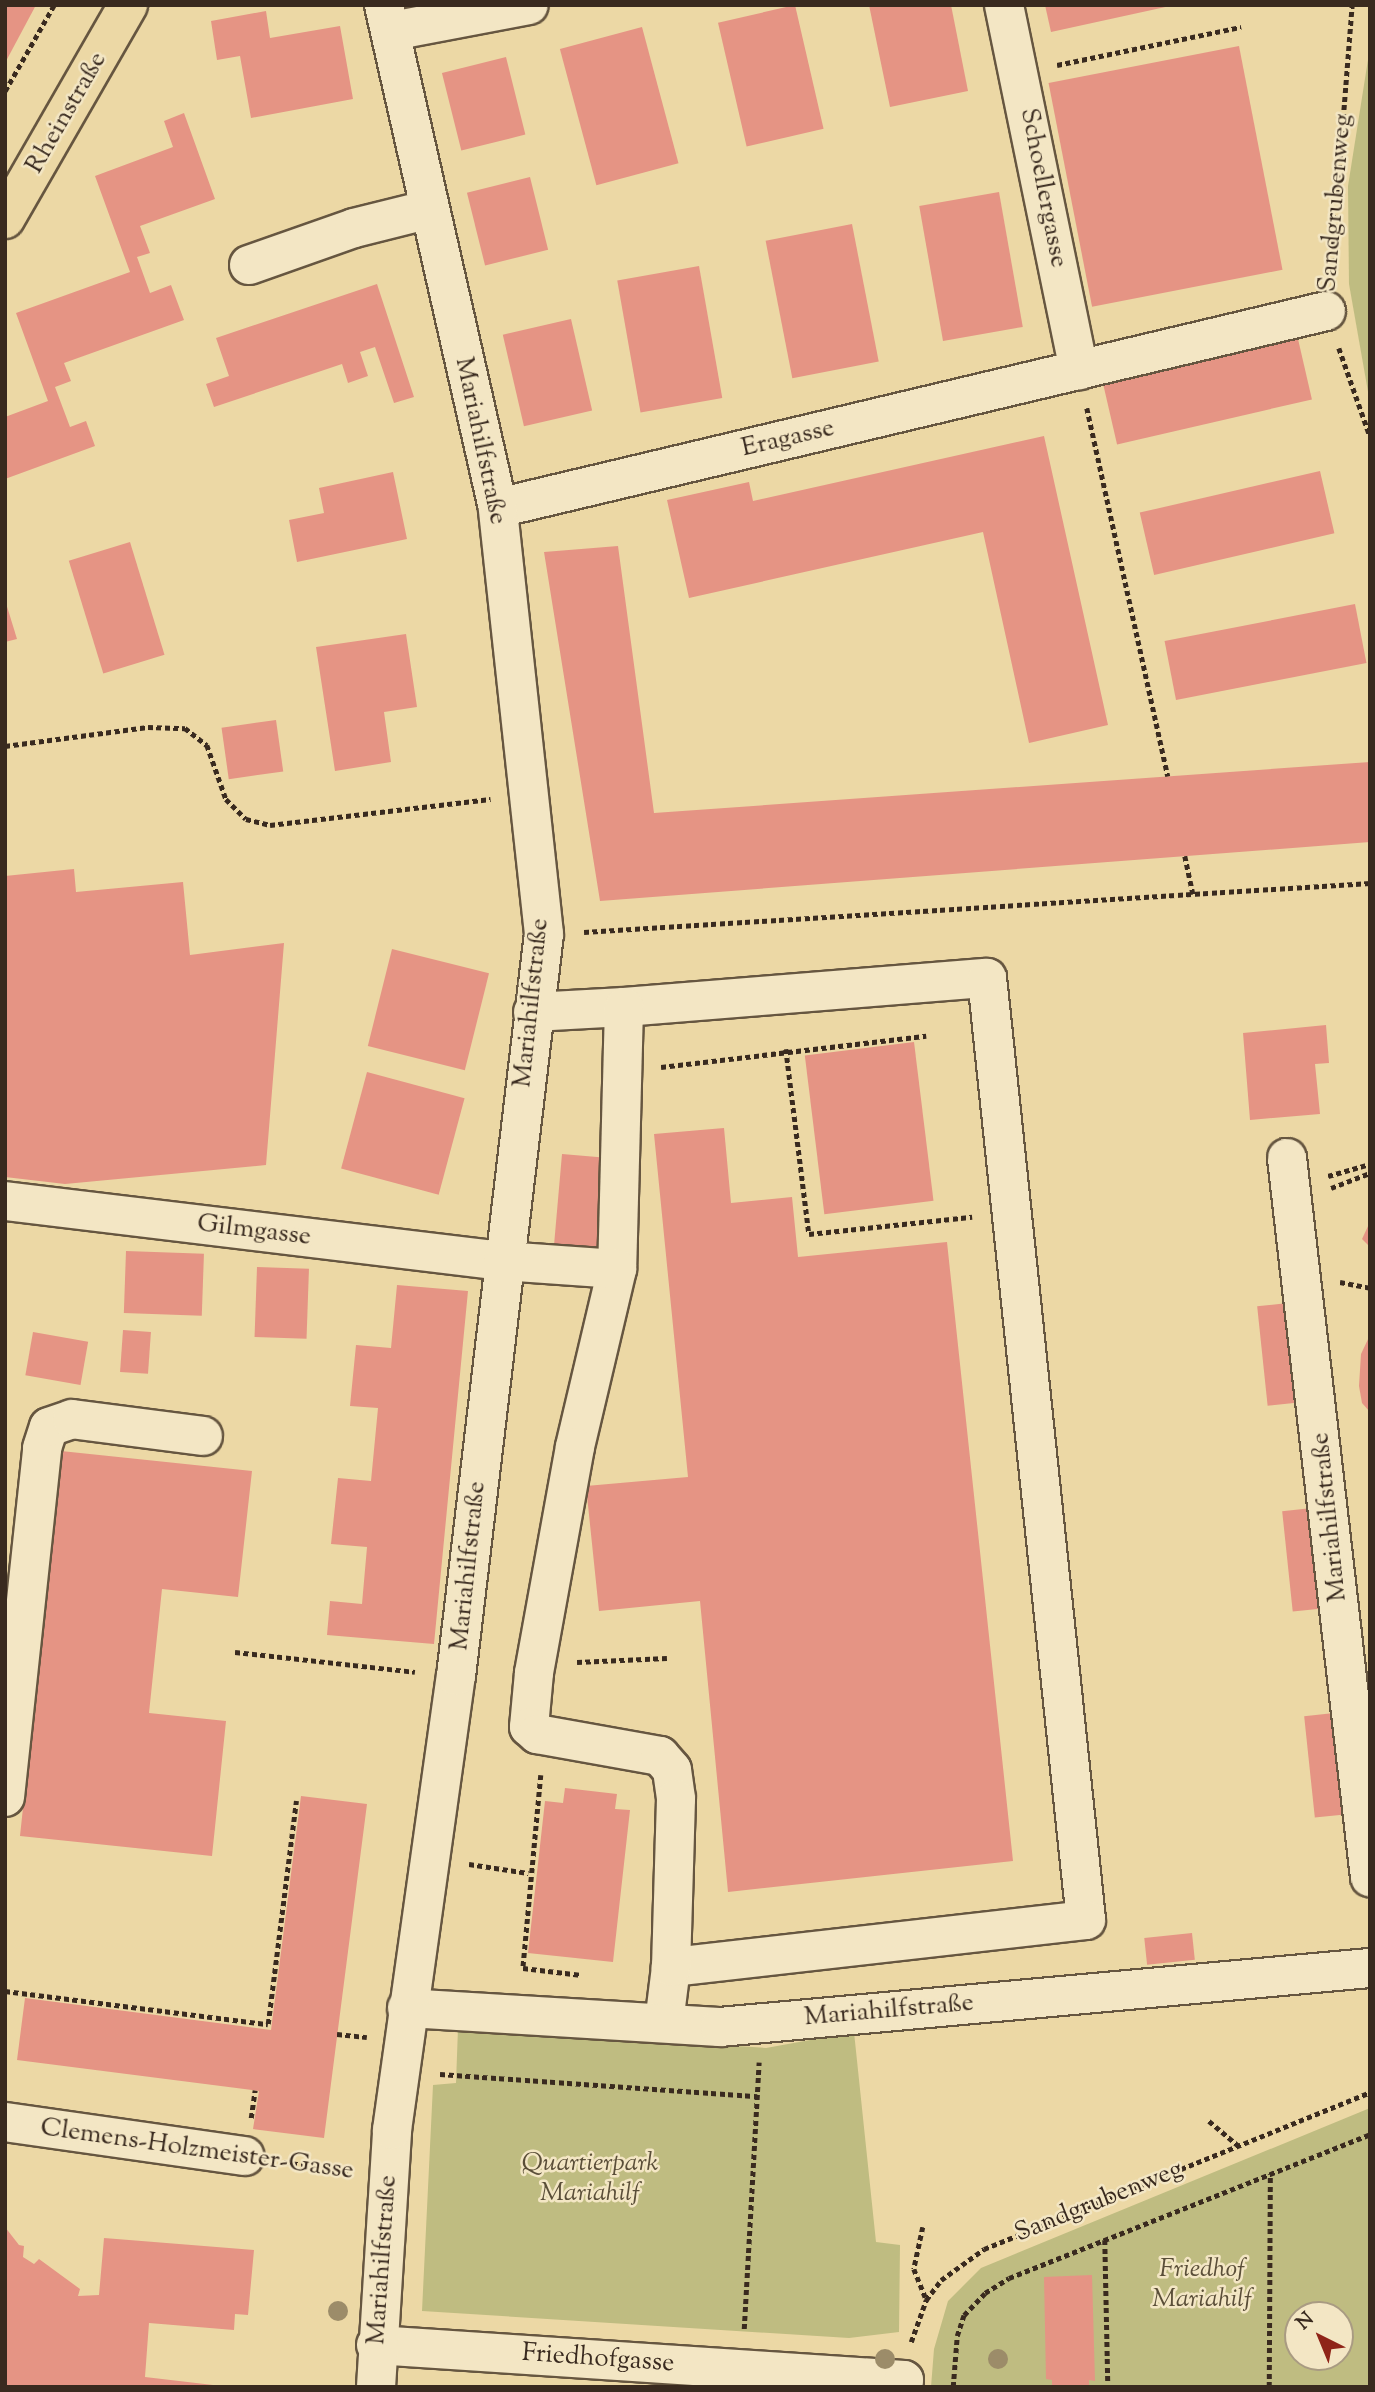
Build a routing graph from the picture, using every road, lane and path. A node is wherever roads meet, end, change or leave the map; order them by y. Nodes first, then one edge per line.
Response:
1 (54, 5) edge
2 (128, 5) edge
3 (1004, 5) edge
4 (1352, 5) edge
5 (518, 6) edge
6 (388, 18) edge
7 (1241, 27) dead end
8 (1020, 73) junction
9 (5, 91) edge
10 (430, 209) junction
11 (5, 219) edge
12 (249, 265) dead end
13 (1326, 311) junction
14 (1079, 370) junction
15 (1370, 436) edge
16 (498, 508) junction
17 (5, 746) edge
18 (1168, 776) dead end
19 (534, 828) junction
20 (1185, 856) dead end
21 (1370, 883) edge
22 (1193, 894) junction
23 (544, 934) junction
24 (624, 1007) junction
25 (533, 1012) junction
26 (926, 1036) dead end
27 (786, 1049) junction
28 (622, 1070) junction
29 (1287, 1158) dead end
30 (5, 1201) edge
31 (1014, 1213) junction
32 (503, 1261) junction
33 (617, 1269) junction
34 (203, 1436) dead end
35 (546, 1735) junction
36 (5, 1797) edge
37 (296, 1801) dead end
38 (430, 1858) junction
39 (528, 1873) junction
40 (1370, 1877) edge
41 (671, 1967) junction
42 (1370, 1968) edge
43 (595, 1977) dead end
44 (5, 1992) edge
45 (407, 2008) junction
46 (664, 2023) junction
47 (761, 2023) junction
48 (399, 2071) junction
49 (1370, 2092) edge
50 (757, 2096) junction
51 (1209, 2121) dead end
52 (5, 2122) edge
53 (1370, 2134) edge
54 (1238, 2145) junction
55 (246, 2156) joint
56 (1270, 2174) junction
57 (372, 2175) junction
58 (923, 2227) dead end
59 (1105, 2240) junction
60 (926, 2300) junction
61 (376, 2345) junction
62 (742, 2369) junction
63 (904, 2384) edge
64 (376, 2387) edge
65 (953, 2387) edge
66 (1108, 2387) edge
67 (1269, 2387) edge

1 - 9 path
2 - 11 main road, Rheinstraße
3 - 8 street, Schoellergasse
4 - 13 path, Sandgrubenweg
5 - 6 street
6 - 10 street, Mariahilfstraße
7 - 8 path
8 - 14 street, Schoellergasse
10 - 12 street
10 - 16 street, Mariahilfstraße
13 - 14 street, Eragasse
13 - 15 path, Sandgrubenweg
14 - 16 street, Eragasse
14 - 18 path
16 - 19 street, Mariahilfstraße
17 - 19 path
19 - 23 street, Mariahilfstraße
20 - 22 path
21 - 22 path
22 - 23 path
23 - 25 street, Mariahilfstraße
24 - 25 street
24 - 28 street
24 - 31 street
25 - 32 street, Mariahilfstraße
26 - 27 path
27 - 28 path
27 - 31 path
28 - 33 street
29 - 40 street, Mariahilfstraße
30 - 32 street, Gilmgasse
31 - 41 street
32 - 33 street, Gilmgasse
32 - 38 street, Mariahilfstraße
33 - 35 street
34 - 36 street
35 - 39 path
35 - 41 street
37 - 44 path
38 - 39 path
38 - 45 street, Mariahilfstraße
39 - 43 path
41 - 46 street
42 - 47 street, Mariahilfstraße
45 - 46 street, Mariahilfstraße
45 - 48 street, Mariahilfstraße
46 - 47 street, Mariahilfstraße
47 - 50 path
48 - 50 path
48 - 57 street, Mariahilfstraße
49 - 54 path, Sandgrubenweg
50 - 62 path
51 - 54 path
52 - 55 street, Clemens-Holzmeister-Gasse
53 - 56 path
54 - 60 path, Sandgrubenweg
55 - 57 path, Clemens-Holzmeister-Gasse
56 - 59 path
56 - 67 path
57 - 61 street, Mariahilfstraße
58 - 60 path
59 - 65 path
59 - 66 path
60 - 63 path, Sandgrubenweg
61 - 62 street, Friedhofgasse
61 - 64 street, Mariahilfstraße
62 - 63 street, Friedhofgasse

